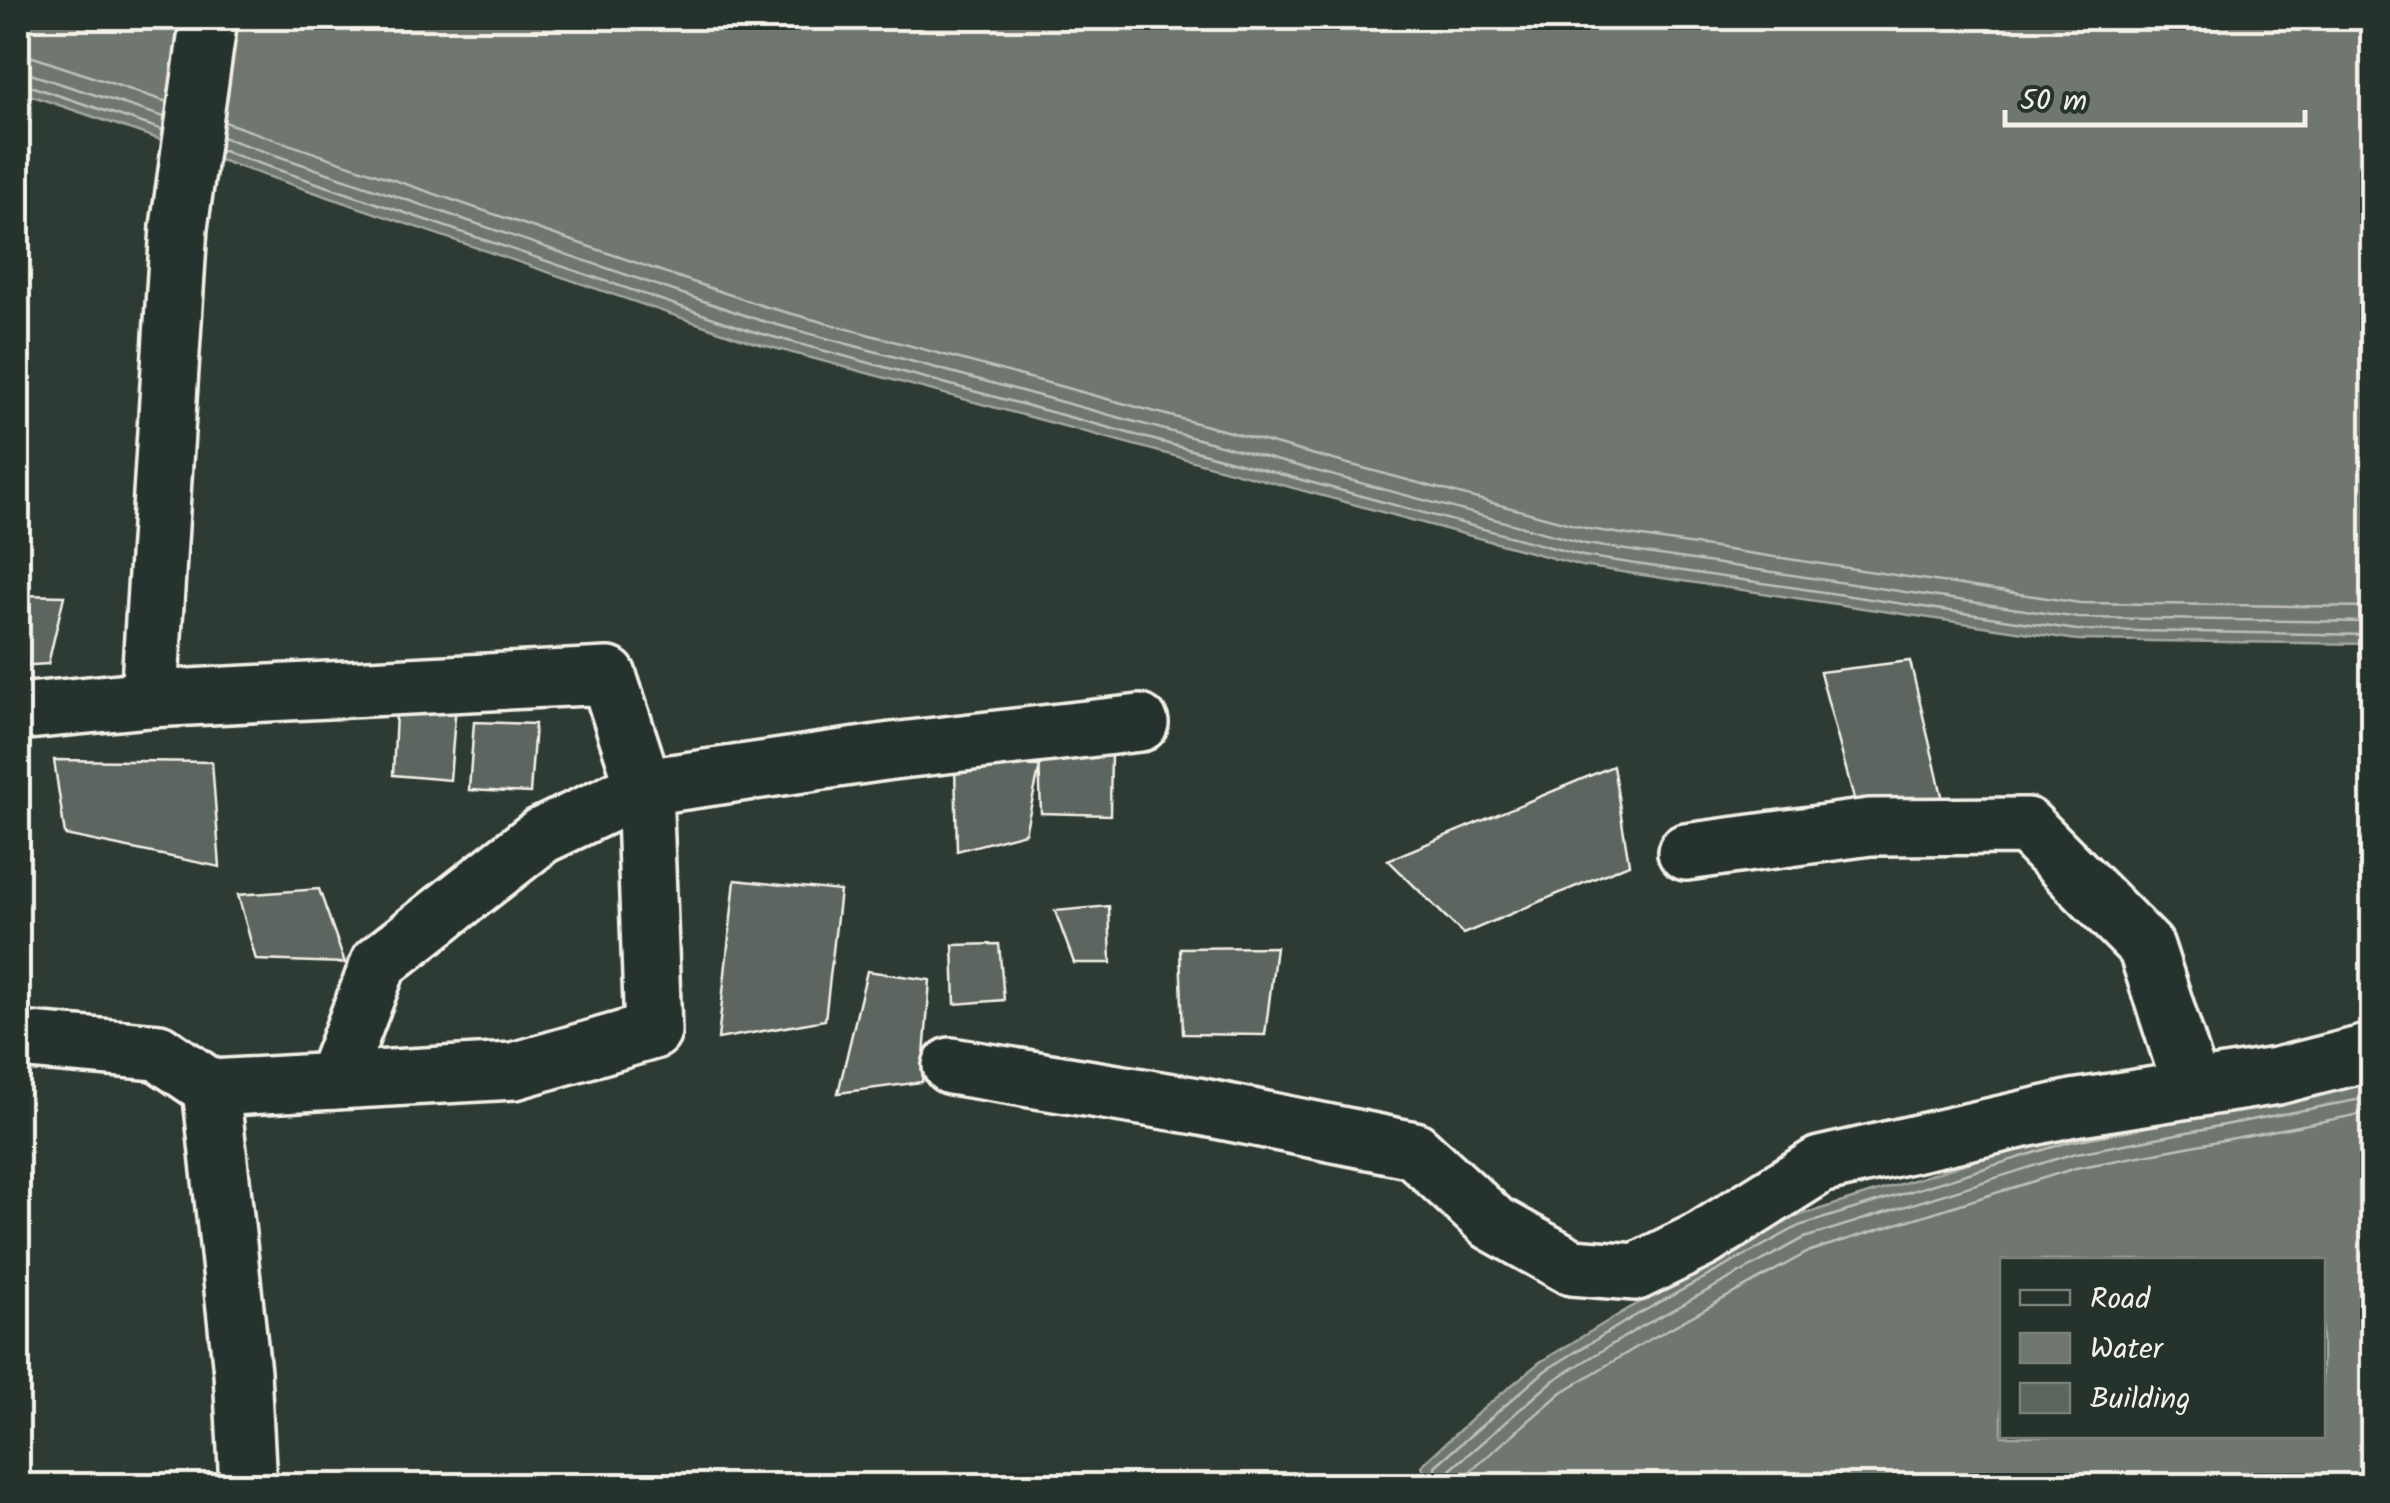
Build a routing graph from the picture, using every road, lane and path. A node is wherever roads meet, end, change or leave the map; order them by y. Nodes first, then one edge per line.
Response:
1 (209, 18) edge
2 (150, 699) junction
3 (18, 712) edge
4 (1140, 722) dead end
5 (644, 787) junction
6 (1686, 852) dead end
7 (18, 1040) edge
8 (2372, 1052) edge
9 (952, 1066) dead end
10 (334, 1081) junction
11 (211, 1088) junction
12 (2192, 1089) junction
13 (248, 1486) edge

1 - 2 street
2 - 3 street
2 - 5 street
4 - 5 street
5 - 10 street
5 - 10 street
6 - 12 street
7 - 11 street
8 - 12 street
9 - 12 street
10 - 11 street
11 - 13 street

